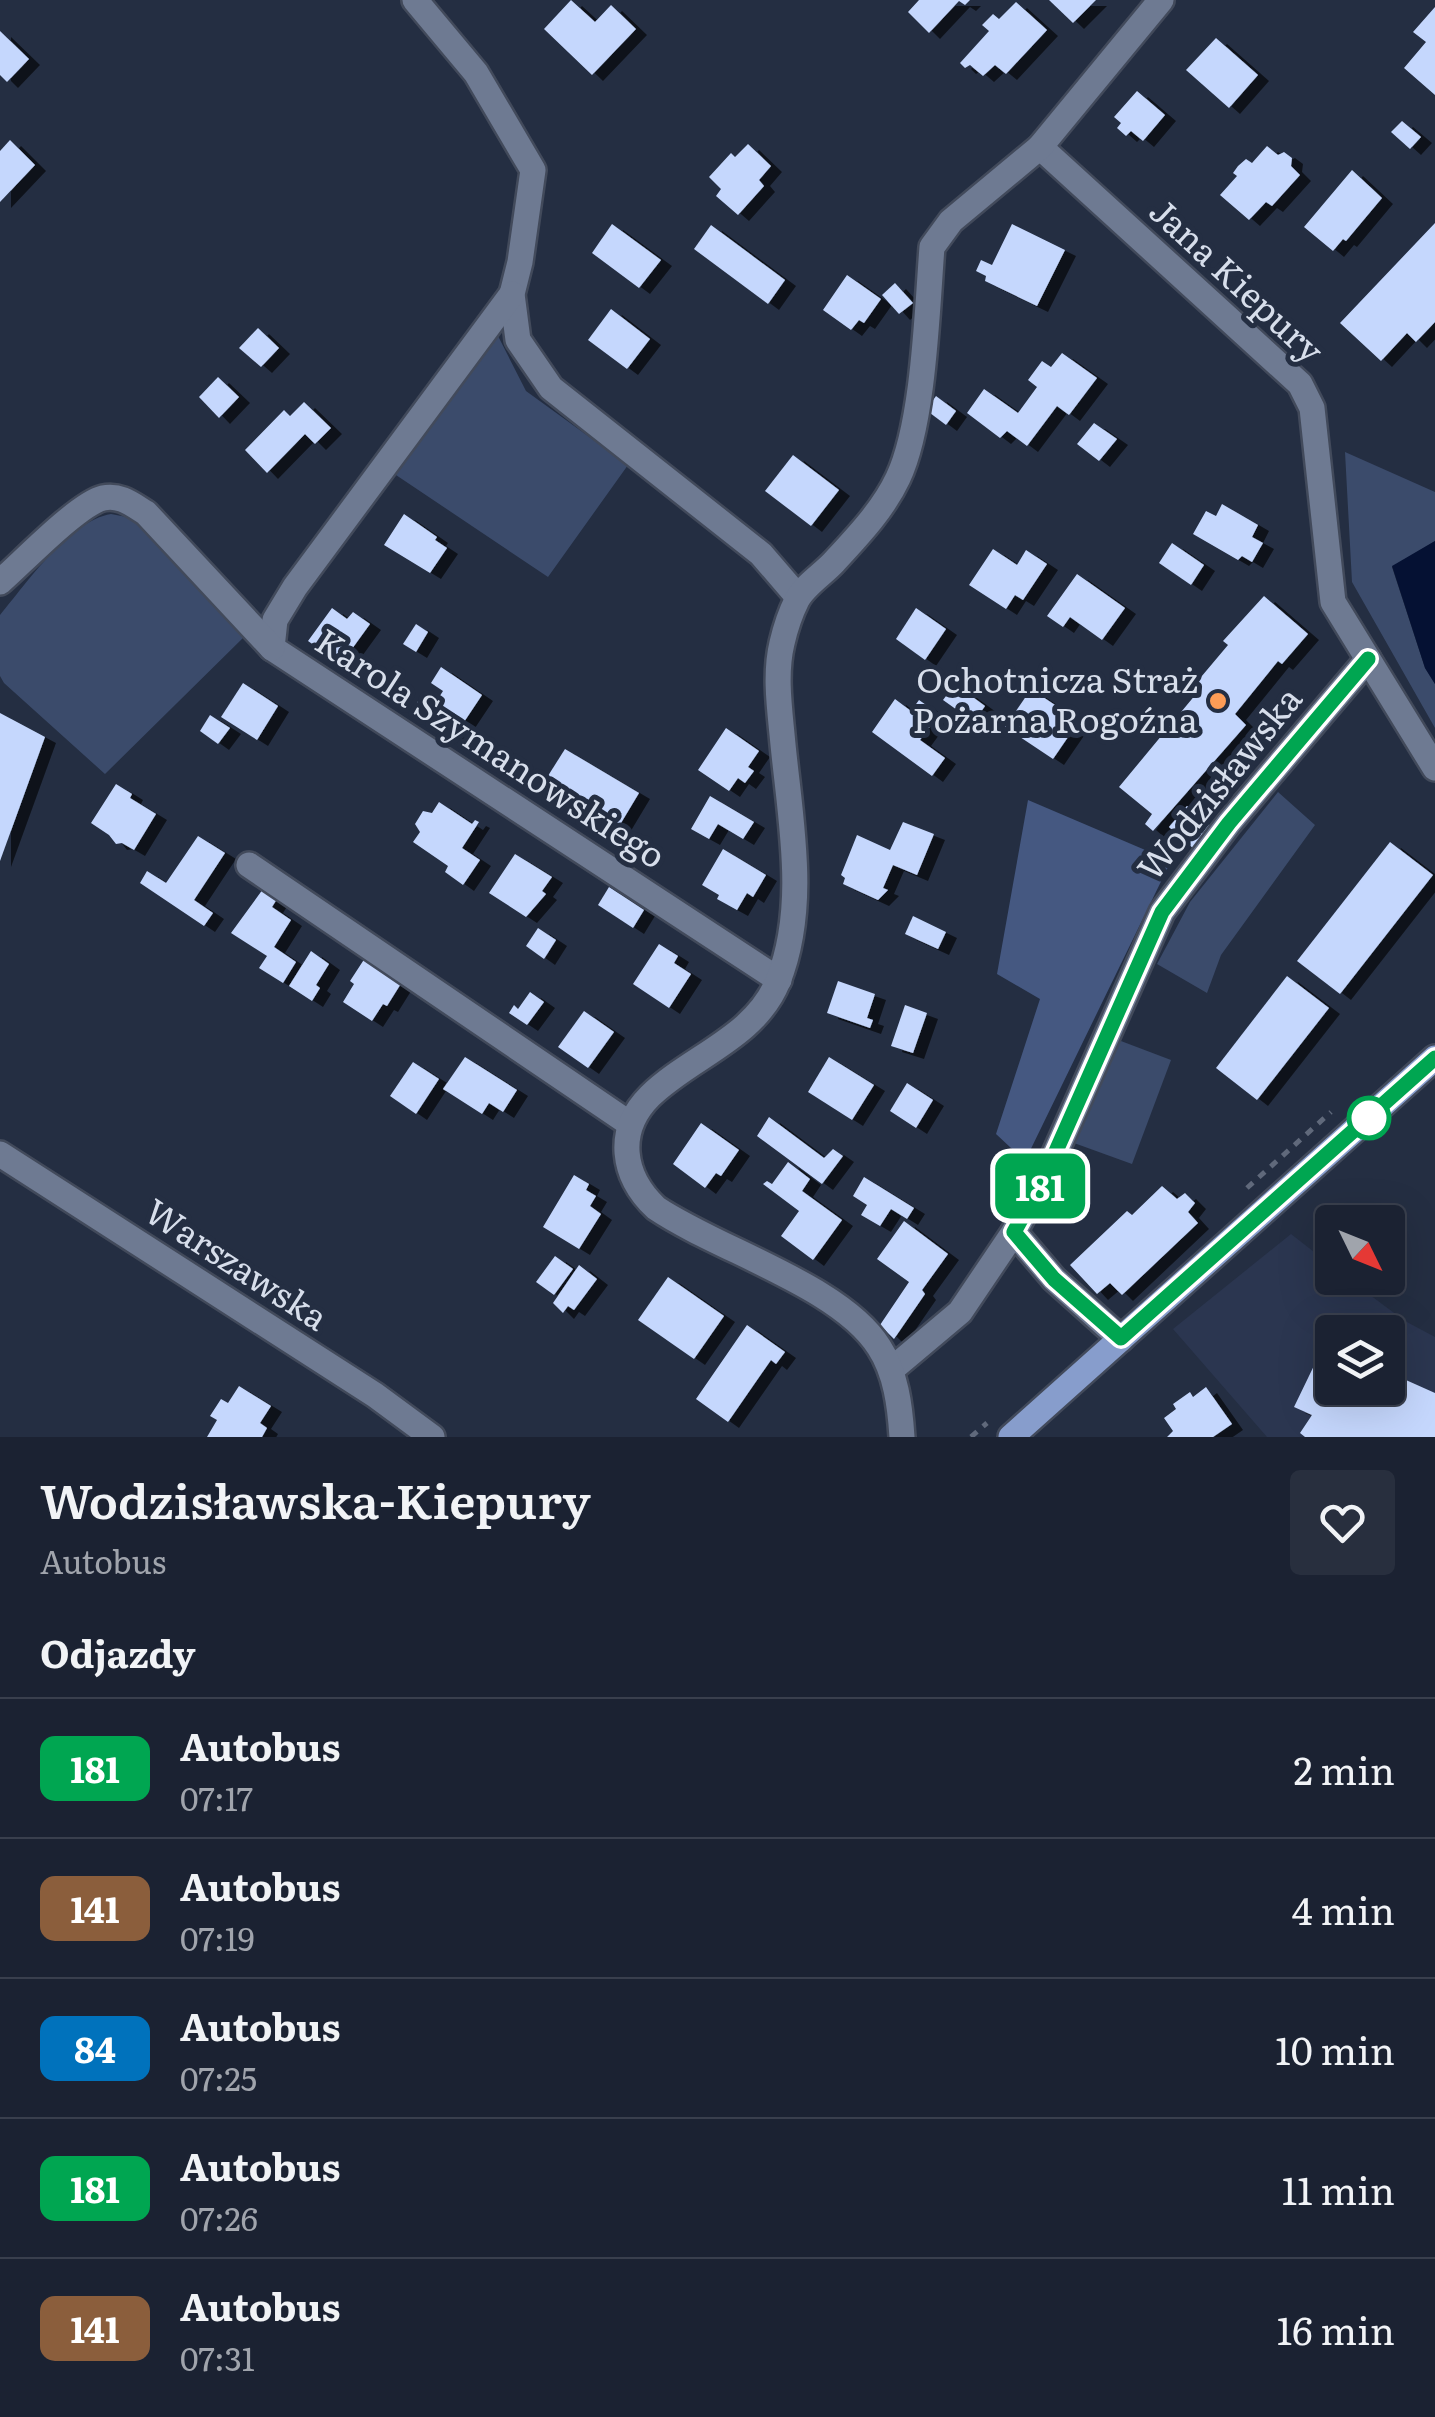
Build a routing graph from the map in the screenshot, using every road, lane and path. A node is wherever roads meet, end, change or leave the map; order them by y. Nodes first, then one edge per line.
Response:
1 (415, 0) edge
2 (1161, 0) edge
3 (1040, 147) junction
4 (512, 294) junction
5 (0, 582) edge
6 (798, 597) junction
7 (272, 648) junction
8 (1368, 659) junction
9 (1435, 768) edge
10 (249, 865) dead end
11 (779, 980) junction
12 (1435, 1058) edge
13 (630, 1124) junction
14 (0, 1154) edge
15 (1014, 1232) junction
16 (1121, 1338) junction
17 (891, 1370) junction
18 (432, 1437) edge
19 (902, 1437) edge
20 (1012, 1437) edge

1 - 4 street
2 - 3 street
3 - 6 street
3 - 8 street, Jana Kiepury
4 - 6 street
4 - 7 street, Karola Szymanowskiego
5 - 7 street
6 - 11 street
7 - 11 street, Karola Szymanowskiego
8 - 9 street, Jana Kiepury
8 - 15 street, Wodzisławska
10 - 13 street
11 - 13 street
12 - 16 main road
13 - 17 street
14 - 18 street, Warszawska
15 - 16 street
15 - 17 street, Wodzisławska
16 - 20 main road
17 - 19 street

